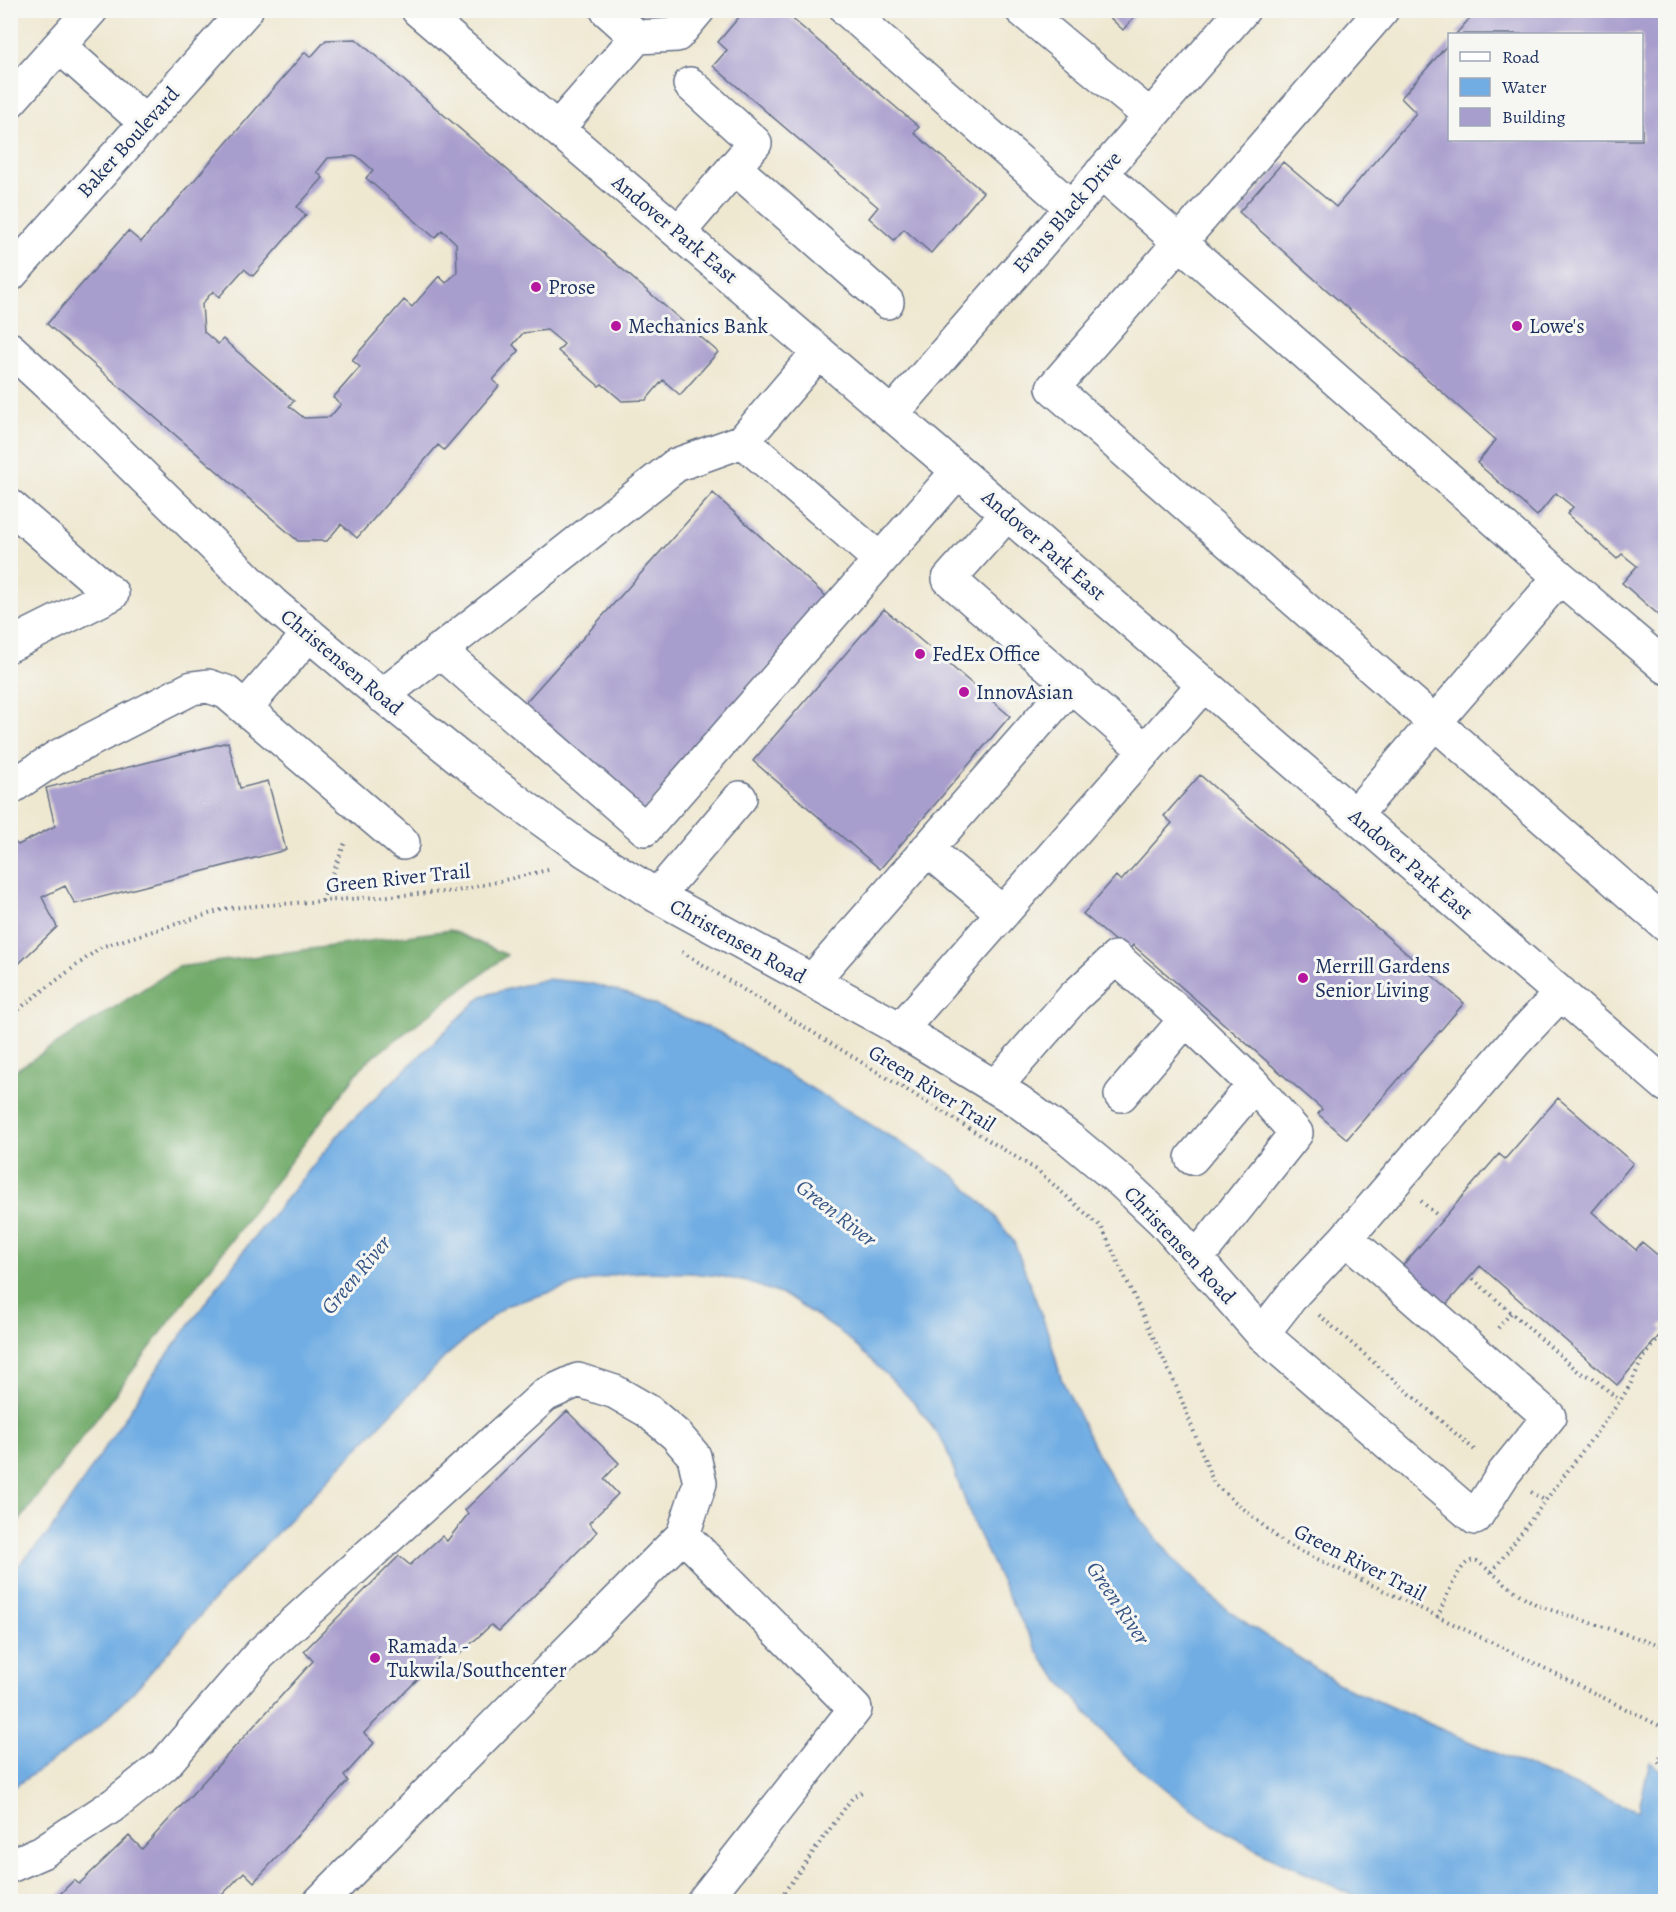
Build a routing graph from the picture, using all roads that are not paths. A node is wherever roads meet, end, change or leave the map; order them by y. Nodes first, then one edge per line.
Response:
1 (91, 10) edge
2 (246, 10) edge
3 (418, 10) edge
4 (607, 10) edge
5 (698, 10) edge
6 (848, 10) edge
7 (1022, 10) edge
8 (1244, 10) edge
9 (1382, 10) edge
10 (637, 37) junction
11 (59, 46) junction
12 (690, 84) dead end
13 (10, 101) edge
14 (1150, 116) junction
15 (146, 123) junction
16 (557, 129) junction
17 (734, 167) junction
18 (1101, 173) junction
19 (1071, 207) junction
20 (679, 232) junction
21 (1179, 242) junction
22 (10, 275) edge
23 (887, 302) dead end
24 (10, 349) edge
25 (819, 352) junction
26 (892, 414) junction
27 (743, 441) junction
28 (958, 471) junction
29 (10, 506) edge
30 (1007, 514) junction
31 (880, 560) junction
32 (1560, 577) junction
33 (309, 634) junction
34 (10, 645) edge
35 (439, 650) junction
36 (1665, 667) edge
37 (1204, 684) junction
38 (1071, 685) junction
39 (382, 696) junction
40 (245, 708) junction
41 (1435, 722) junction
42 (1145, 750) junction
43 (10, 788) edge
44 (740, 798) dead end
45 (1355, 815) junction
46 (403, 843) dead end
47 (927, 849) junction
48 (657, 896) junction
49 (1003, 913) junction
50 (1665, 925) edge
51 (812, 981) junction
52 (1561, 993) junction
53 (1186, 1019) junction
54 (900, 1030) junction
55 (1254, 1085) junction
56 (1665, 1085) edge
57 (995, 1087) junction
58 (1121, 1095) dead end
59 (1192, 1158) dead end
60 (1347, 1238) junction
61 (1196, 1259) junction
62 (1262, 1334) junction
63 (683, 1535) junction
64 (10, 1866) edge
65 (333, 1897) edge
66 (703, 1902) edge

1 - 11 street
2 - 15 street, Baker Boulevard
3 - 16 street, Andover Park East
4 - 10 street
5 - 10 street
6 - 19 street
7 - 14 street
8 - 14 street, Evans Black Drive
9 - 21 street
10 - 16 street
11 - 13 street
11 - 15 street
12 - 17 street
14 - 18 street, Evans Black Drive
15 - 22 street, Baker Boulevard
16 - 20 street, Andover Park East
17 - 20 street
17 - 23 street
18 - 19 street, Evans Black Drive
18 - 21 street
19 - 26 street, Evans Black Drive
20 - 25 street, Andover Park East
21 - 32 street
21 - 41 street
24 - 33 street, Christensen Road
25 - 26 street, Andover Park East
25 - 27 street
26 - 28 street, Andover Park East
27 - 31 street
27 - 35 street
28 - 30 street, Andover Park East
28 - 31 street
29 - 34 street
30 - 37 street, Andover Park East
30 - 38 street
31 - 35 street
32 - 36 street
32 - 41 street
33 - 39 street, Christensen Road
33 - 40 street
35 - 39 street
37 - 42 street
37 - 45 street, Andover Park East
38 - 42 street
38 - 47 street
39 - 48 street, Christensen Road
40 - 43 street
40 - 46 street
41 - 45 street
41 - 50 street
42 - 49 street
44 - 48 street
45 - 52 street, Andover Park East
47 - 49 street
47 - 51 street
48 - 51 street, Christensen Road
49 - 54 street
51 - 54 street, Christensen Road
52 - 56 street, Andover Park East
52 - 60 street
53 - 55 street
53 - 57 street
53 - 58 street
54 - 57 street, Christensen Road
55 - 59 street
55 - 61 street
57 - 61 street, Christensen Road
60 - 62 street
60 - 62 street, Christensen Road
61 - 62 street, Christensen Road
63 - 64 street
63 - 65 street
63 - 66 street

